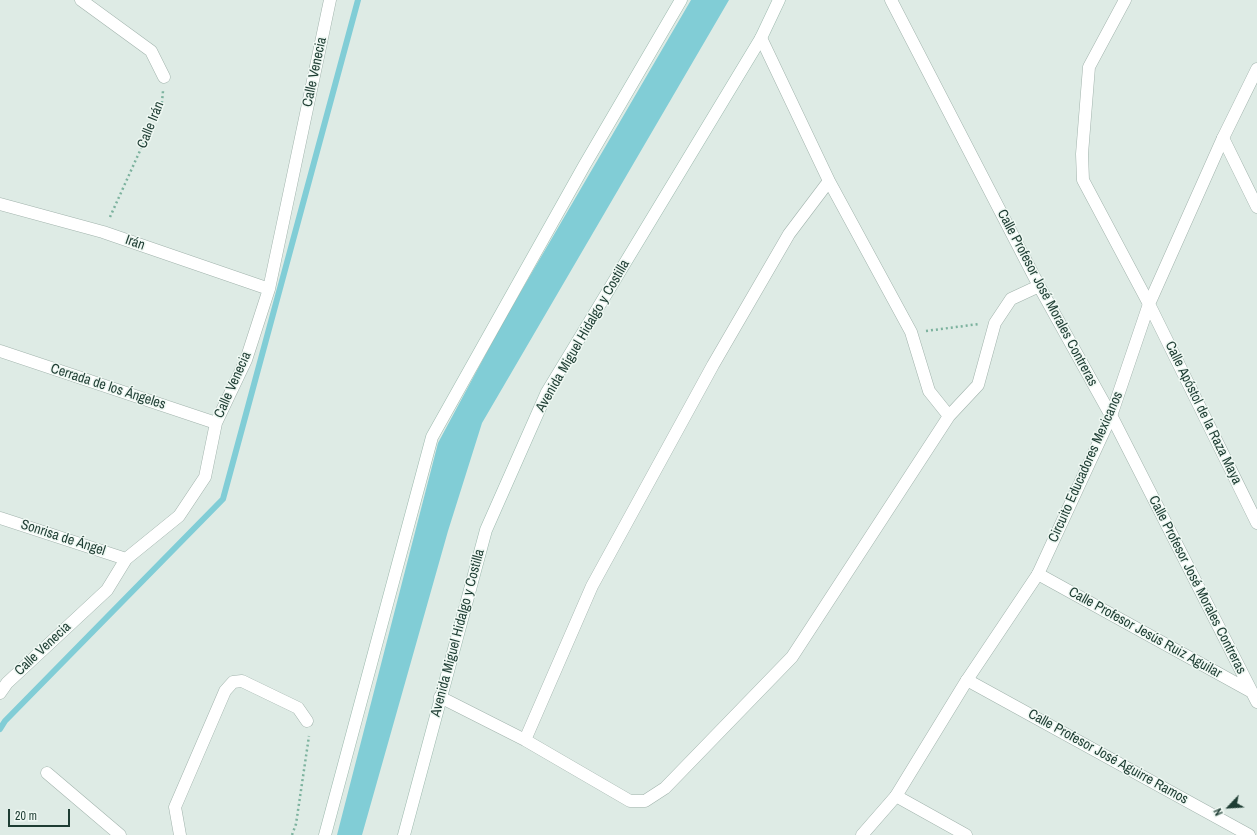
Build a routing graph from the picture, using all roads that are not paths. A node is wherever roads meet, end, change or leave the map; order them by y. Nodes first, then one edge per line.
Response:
1 (81, 0) edge
2 (330, 0) edge
3 (681, 0) edge
4 (779, 0) edge
5 (891, 0) edge
6 (1125, 0) edge
7 (761, 38) junction
8 (1257, 69) edge
9 (164, 77) road end
10 (1222, 138) junction
11 (829, 181) junction
12 (0, 204) edge
13 (1257, 206) edge
14 (1039, 286) junction
15 (269, 289) junction
16 (1149, 304) junction
17 (0, 351) edge
18 (950, 416) junction
19 (1111, 416) junction
20 (216, 423) junction
21 (0, 518) edge
22 (1257, 523) edge
23 (126, 559) junction
24 (1038, 574) junction
25 (968, 680) junction
26 (2, 685) edge
27 (440, 697) junction
28 (1254, 697) edge
29 (307, 721) road end
30 (525, 740) junction
31 (47, 773) dead end
32 (896, 796) junction
33 (120, 835) edge
34 (180, 835) edge
35 (325, 835) edge
36 (404, 835) edge
37 (862, 835) edge
38 (966, 835) edge
39 (1249, 835) edge

1 - 9 street
2 - 15 street, Calle Venecia
3 - 35 street
4 - 7 street, Avenida Miguel Hidalgo y Costilla
5 - 14 street, Calle Profesor José Morales Contreras
6 - 16 street, Calle Apóstol de la Raza Maya
7 - 11 street
7 - 27 street, Avenida Miguel Hidalgo y Costilla
8 - 10 street, Circuito Educadores Mexicanos
10 - 13 street
10 - 16 street, Circuito Educadores Mexicanos
11 - 18 street
11 - 30 street
12 - 15 street, Irán
14 - 18 street
14 - 19 street, Calle Profesor José Morales Contreras
15 - 20 street, Calle Venecia
16 - 19 street, Circuito Educadores Mexicanos
16 - 22 street, Calle Apóstol de la Raza Maya
17 - 20 street, Cerrada de los Ángeles
18 - 30 street
19 - 24 street, Circuito Educadores Mexicanos
19 - 28 street, Calle Profesor José Morales Contreras
20 - 23 street, Calle Venecia
21 - 23 street, Sonrisa de Ángel
23 - 26 street, Calle Venecia
24 - 25 street, Circuito Educadores Mexicanos
24 - 28 street, Calle Profesor Jesús Ruiz Aguilar
25 - 32 street, Circuito Educadores Mexicanos
25 - 39 street, Calle Profesor José Aguirre Ramos
27 - 30 street
27 - 36 street, Avenida Miguel Hidalgo y Costilla
29 - 34 street
31 - 33 street
32 - 37 street, Circuito Educadores Mexicanos
32 - 38 street

